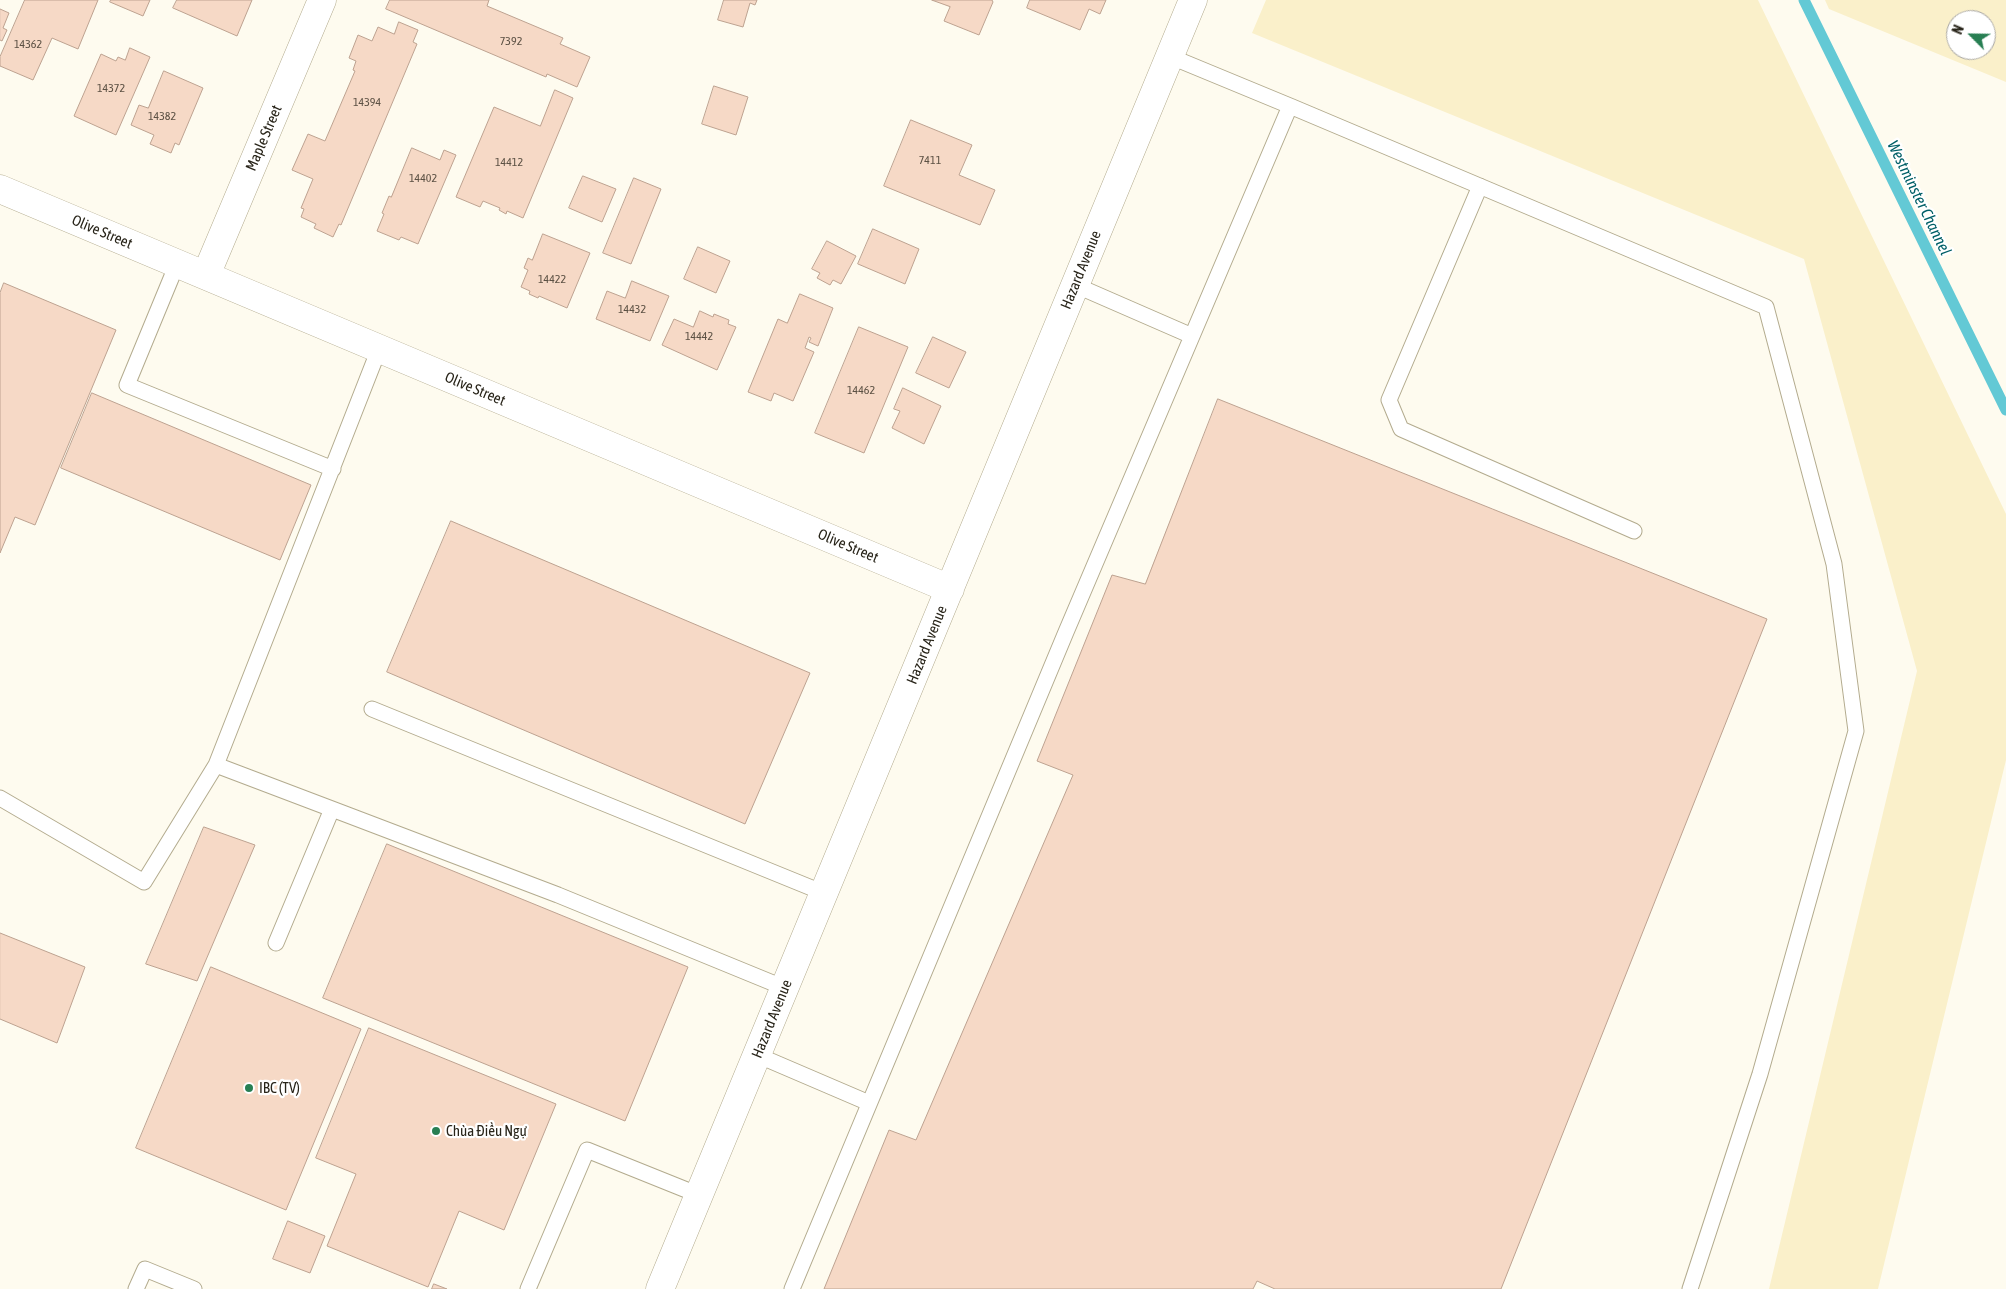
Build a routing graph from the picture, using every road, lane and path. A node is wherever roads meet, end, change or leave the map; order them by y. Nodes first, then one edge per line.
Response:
1 (322, 0) edge
2 (1192, 0) edge
3 (1169, 56) junction
4 (1290, 106) junction
5 (1480, 186) junction
6 (0, 189) edge
7 (177, 264) junction
8 (206, 275) junction
9 (1075, 285) junction
10 (1192, 336) junction
11 (379, 349) junction
12 (333, 469) junction
13 (1634, 531) dead end
14 (950, 589) junction
15 (372, 709) dead end
16 (216, 765) junction
17 (0, 798) edge
18 (332, 809) junction
19 (824, 893) junction
20 (276, 942) dead end
21 (785, 988) junction
22 (757, 1055) junction
23 (869, 1103) junction
24 (700, 1195) junction
25 (136, 1289) edge
26 (194, 1289) edge
27 (528, 1289) edge
28 (660, 1289) edge
29 (792, 1289) edge
30 (1690, 1289) edge

1 - 8 street, Maple Street
2 - 3 street, Hazard Avenue
3 - 4 lane
3 - 9 street, Hazard Avenue
4 - 5 lane
4 - 10 lane
5 - 13 lane
5 - 30 lane
6 - 7 street, Olive Street
7 - 8 street, Olive Street
7 - 12 lane
8 - 11 street, Olive Street
9 - 10 lane
9 - 14 street, Hazard Avenue
10 - 23 lane
11 - 12 lane
11 - 14 street, Olive Street
12 - 16 lane
14 - 19 street, Hazard Avenue
15 - 19 lane
16 - 17 lane
16 - 18 lane
18 - 20 lane
18 - 21 lane
19 - 21 street, Hazard Avenue
21 - 22 street, Hazard Avenue
22 - 23 lane
22 - 24 street, Hazard Avenue
23 - 29 lane
24 - 27 lane
24 - 28 street, Hazard Avenue
25 - 26 lane

